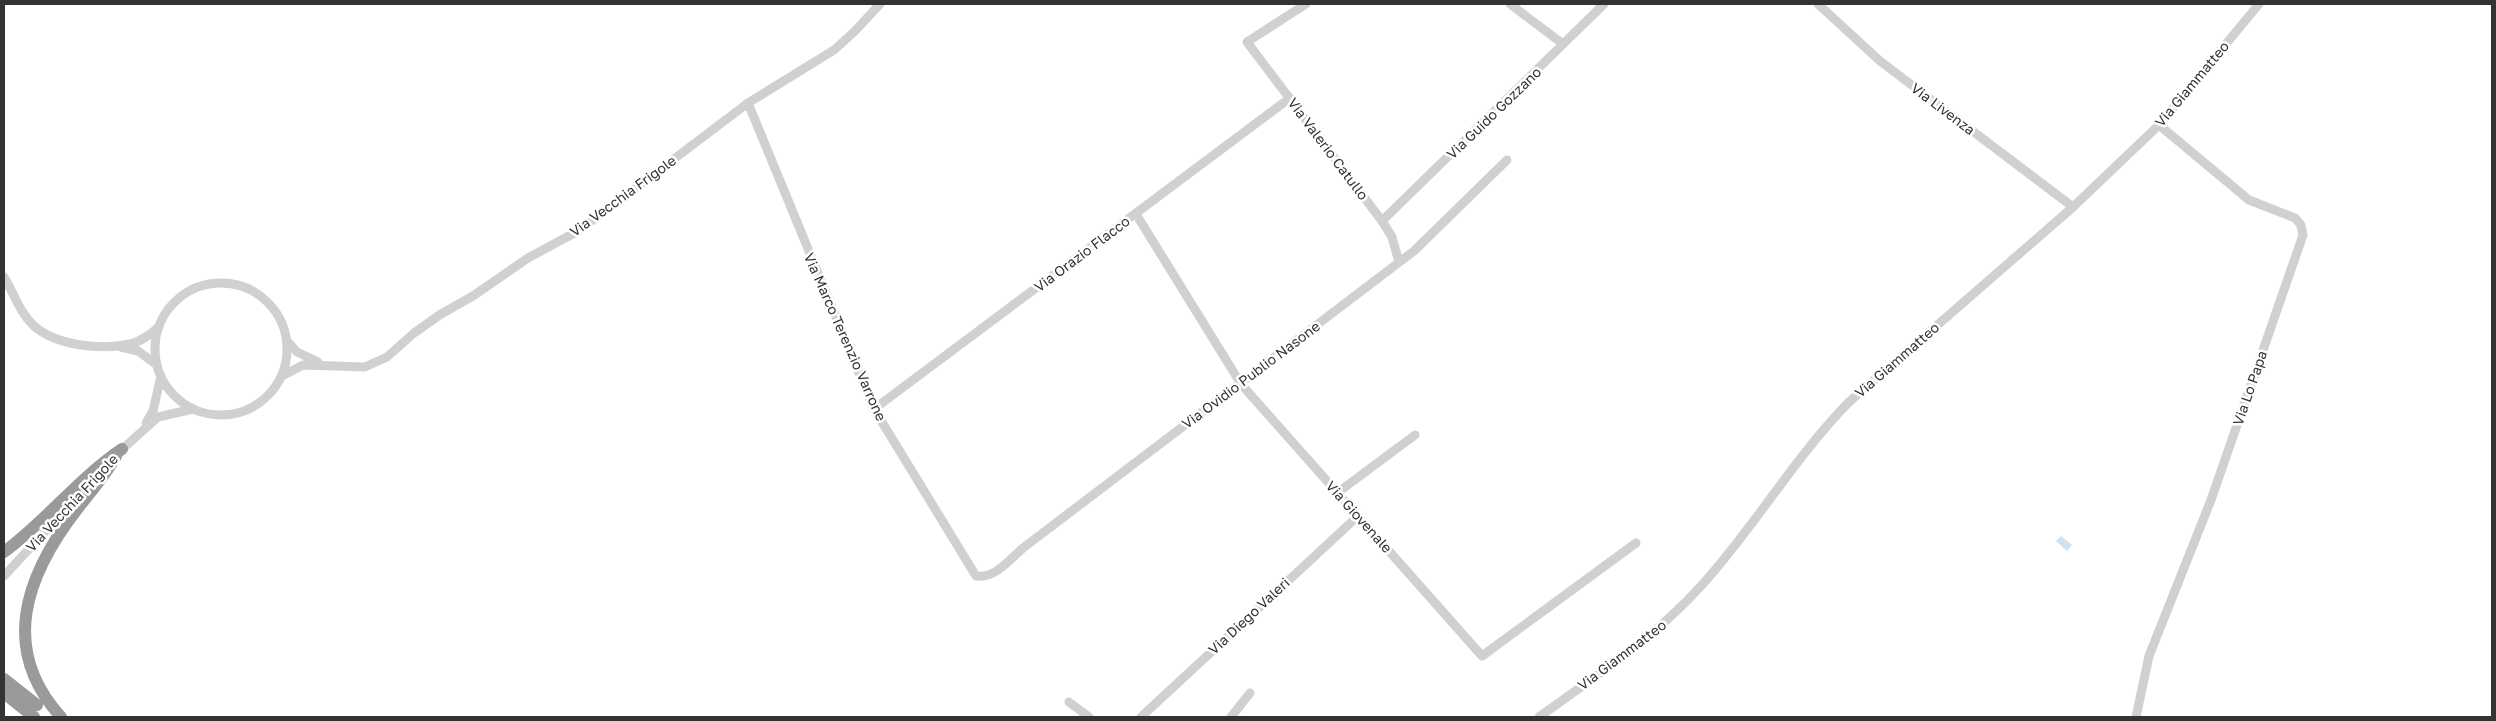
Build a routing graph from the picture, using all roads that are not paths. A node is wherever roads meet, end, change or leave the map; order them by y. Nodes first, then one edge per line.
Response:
1 (880, 4) edge
2 (1306, 4) edge
3 (1510, 4) edge
4 (1604, 4) edge
5 (1818, 4) edge
6 (2259, 4) edge
7 (1563, 44) junction
8 (1290, 98) junction
9 (748, 103) junction
10 (2159, 125) junction
11 (1507, 160) dead end
12 (2073, 207) junction
13 (1136, 214) junction
14 (1382, 221) junction
15 (1399, 262) junction
16 (4, 277) edge
17 (159, 326) junction
18 (287, 341) junction
19 (116, 346) junction
20 (323, 364) junction
21 (157, 365) junction
22 (161, 376) junction
23 (282, 376) junction
24 (1241, 384) junction
25 (874, 408) junction
26 (193, 409) junction
27 (140, 431) junction
28 (1415, 435) dead end
29 (119, 453) junction
30 (1337, 492) junction
31 (1358, 516) junction
32 (1636, 543) dead end
33 (4, 552) edge
34 (4, 576) edge
35 (985, 578) joint
36 (13, 615) dead end
37 (17, 670) dead end
38 (4, 679) edge
39 (4, 693) edge
40 (1250, 693) dead end
41 (1069, 702) dead end
42 (4, 706) edge
43 (22, 717) edge
44 (34, 717) edge
45 (54, 717) edge
46 (61, 717) edge
47 (1089, 717) edge
48 (1141, 717) edge
49 (1230, 717) edge
50 (1539, 717) edge
51 (2136, 717) edge

1 - 9 street, Via Vecchia Frigole
2 - 8 street, Via Valerio Catullo
3 - 7 street
4 - 7 street, Via Guido Gozzano
5 - 12 street, Via Livenza
6 - 10 street, Via Giammatteo
7 - 14 street, Via Guido Gozzano
8 - 13 street, Via Orazio Flacco
8 - 14 street, Via Valerio Catullo
9 - 20 street, Via Vecchia Frigole
9 - 25 street, Via Marco Terenzio Varrone
10 - 12 street, Via Giammatteo
10 - 51 street, Via Lo Papa
11 - 15 street, Via Ovidio Publio Nasone
12 - 50 street, Via Giammatteo
13 - 24 street, Via Giovenale
13 - 25 street, Via Orazio Flacco
14 - 15 street, Via Valerio Catullo
15 - 24 street, Via Ovidio Publio Nasone
16 - 19 street
17 - 18 street, Via Vecchia Frigole
17 - 19 street
17 - 21 street, Via Vecchia Frigole
18 - 20 street, Via Vecchia Frigole
18 - 23 street, Via Vecchia Frigole
19 - 21 street
20 - 23 street, Via Vecchia Frigole
21 - 22 street, Via Vecchia Frigole
22 - 26 street, Via Vecchia Frigole
22 - 27 street, Via Vecchia Frigole
23 - 26 street, Via Vecchia Frigole
24 - 30 street, Via Giovenale
24 - 35 street, Via Ovidio Publio Nasone
25 - 35 street, Via Marco Terenzio Varrone
26 - 27 street, Via Vecchia Frigole
27 - 29 street, Via Vecchia Frigole
28 - 30 street
29 - 33 highway
29 - 34 street, Via Vecchia Frigole
29 - 36 highway
30 - 31 street, Via Giovenale
31 - 32 street, Via Giovenale
31 - 48 street, Via Diego Valeri
37 - 46 highway
38 - 45 highway
39 - 44 highway
40 - 49 street
41 - 47 street
42 - 43 highway

